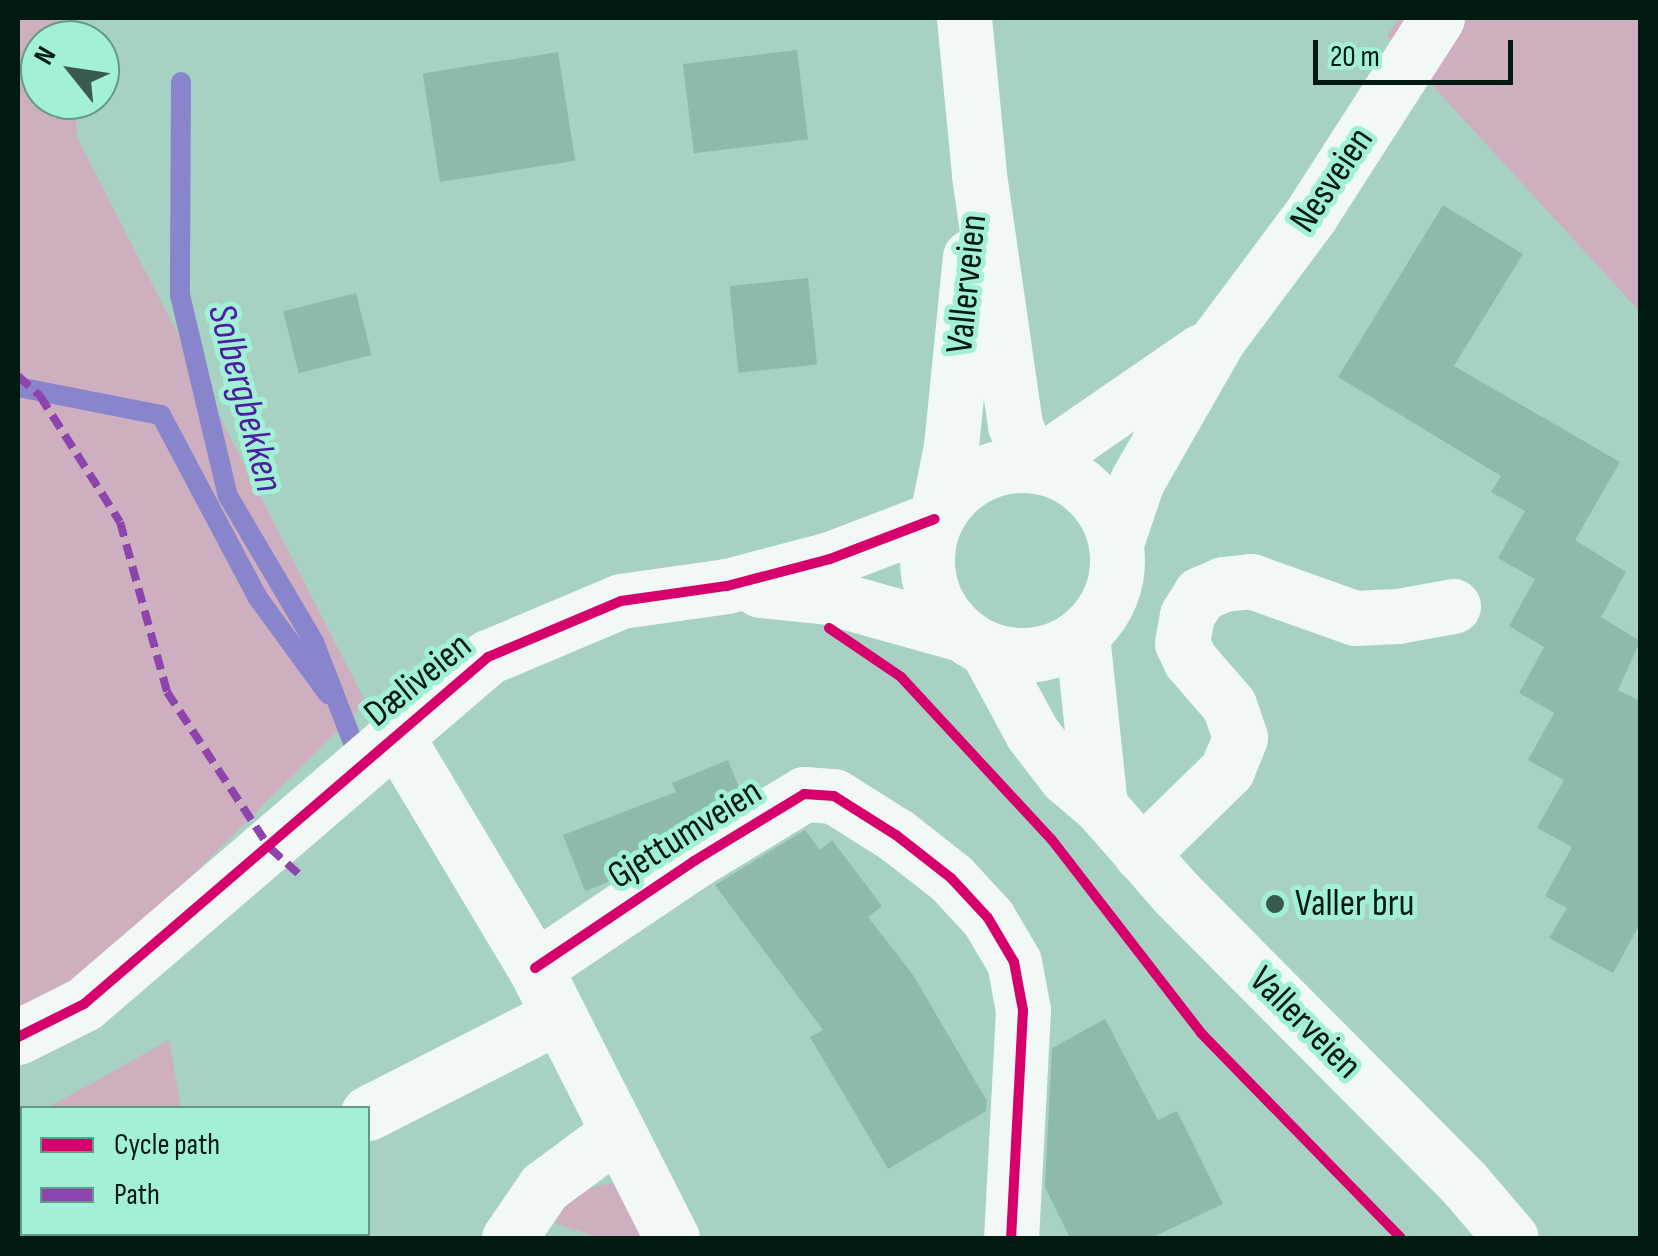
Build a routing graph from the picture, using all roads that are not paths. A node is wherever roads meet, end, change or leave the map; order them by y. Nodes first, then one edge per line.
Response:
1 (964, 18) edge
2 (1437, 18) edge
3 (979, 175) junction
4 (1219, 338) junction
5 (1033, 465) junction
6 (936, 515) junction
7 (1116, 543) junction
8 (727, 586) junction
9 (1452, 606) dead end
10 (1082, 635) junction
11 (972, 641) junction
12 (396, 736) junction
13 (1100, 806) junction
14 (1141, 854) junction
15 (535, 968) junction
16 (558, 1016) junction
17 (18, 1037) edge
18 (370, 1112) edge
19 (616, 1133) junction
20 (509, 1238) edge
21 (672, 1238) edge
22 (1011, 1238) edge
23 (1511, 1238) edge

1 - 3 street, Vallerveien
2 - 4 street, Nesveien
3 - 5 street, Vallerveien
3 - 6 street, Vallerveien
4 - 5 street, Nesveien
4 - 7 street, Nesveien
5 - 6 street
5 - 7 street
6 - 8 street, Dæliveien
6 - 11 street
7 - 10 street
8 - 11 street, Dæliveien
8 - 12 street, Dæliveien
9 - 14 street
10 - 11 street
10 - 13 street
11 - 13 street, Vallerveien
12 - 15 street
12 - 17 street, Dæliveien
13 - 14 street, Vallerveien
14 - 23 street, Vallerveien
15 - 16 street
15 - 22 street, Gjettumveien
16 - 18 street
16 - 19 street
19 - 20 street
19 - 21 street

